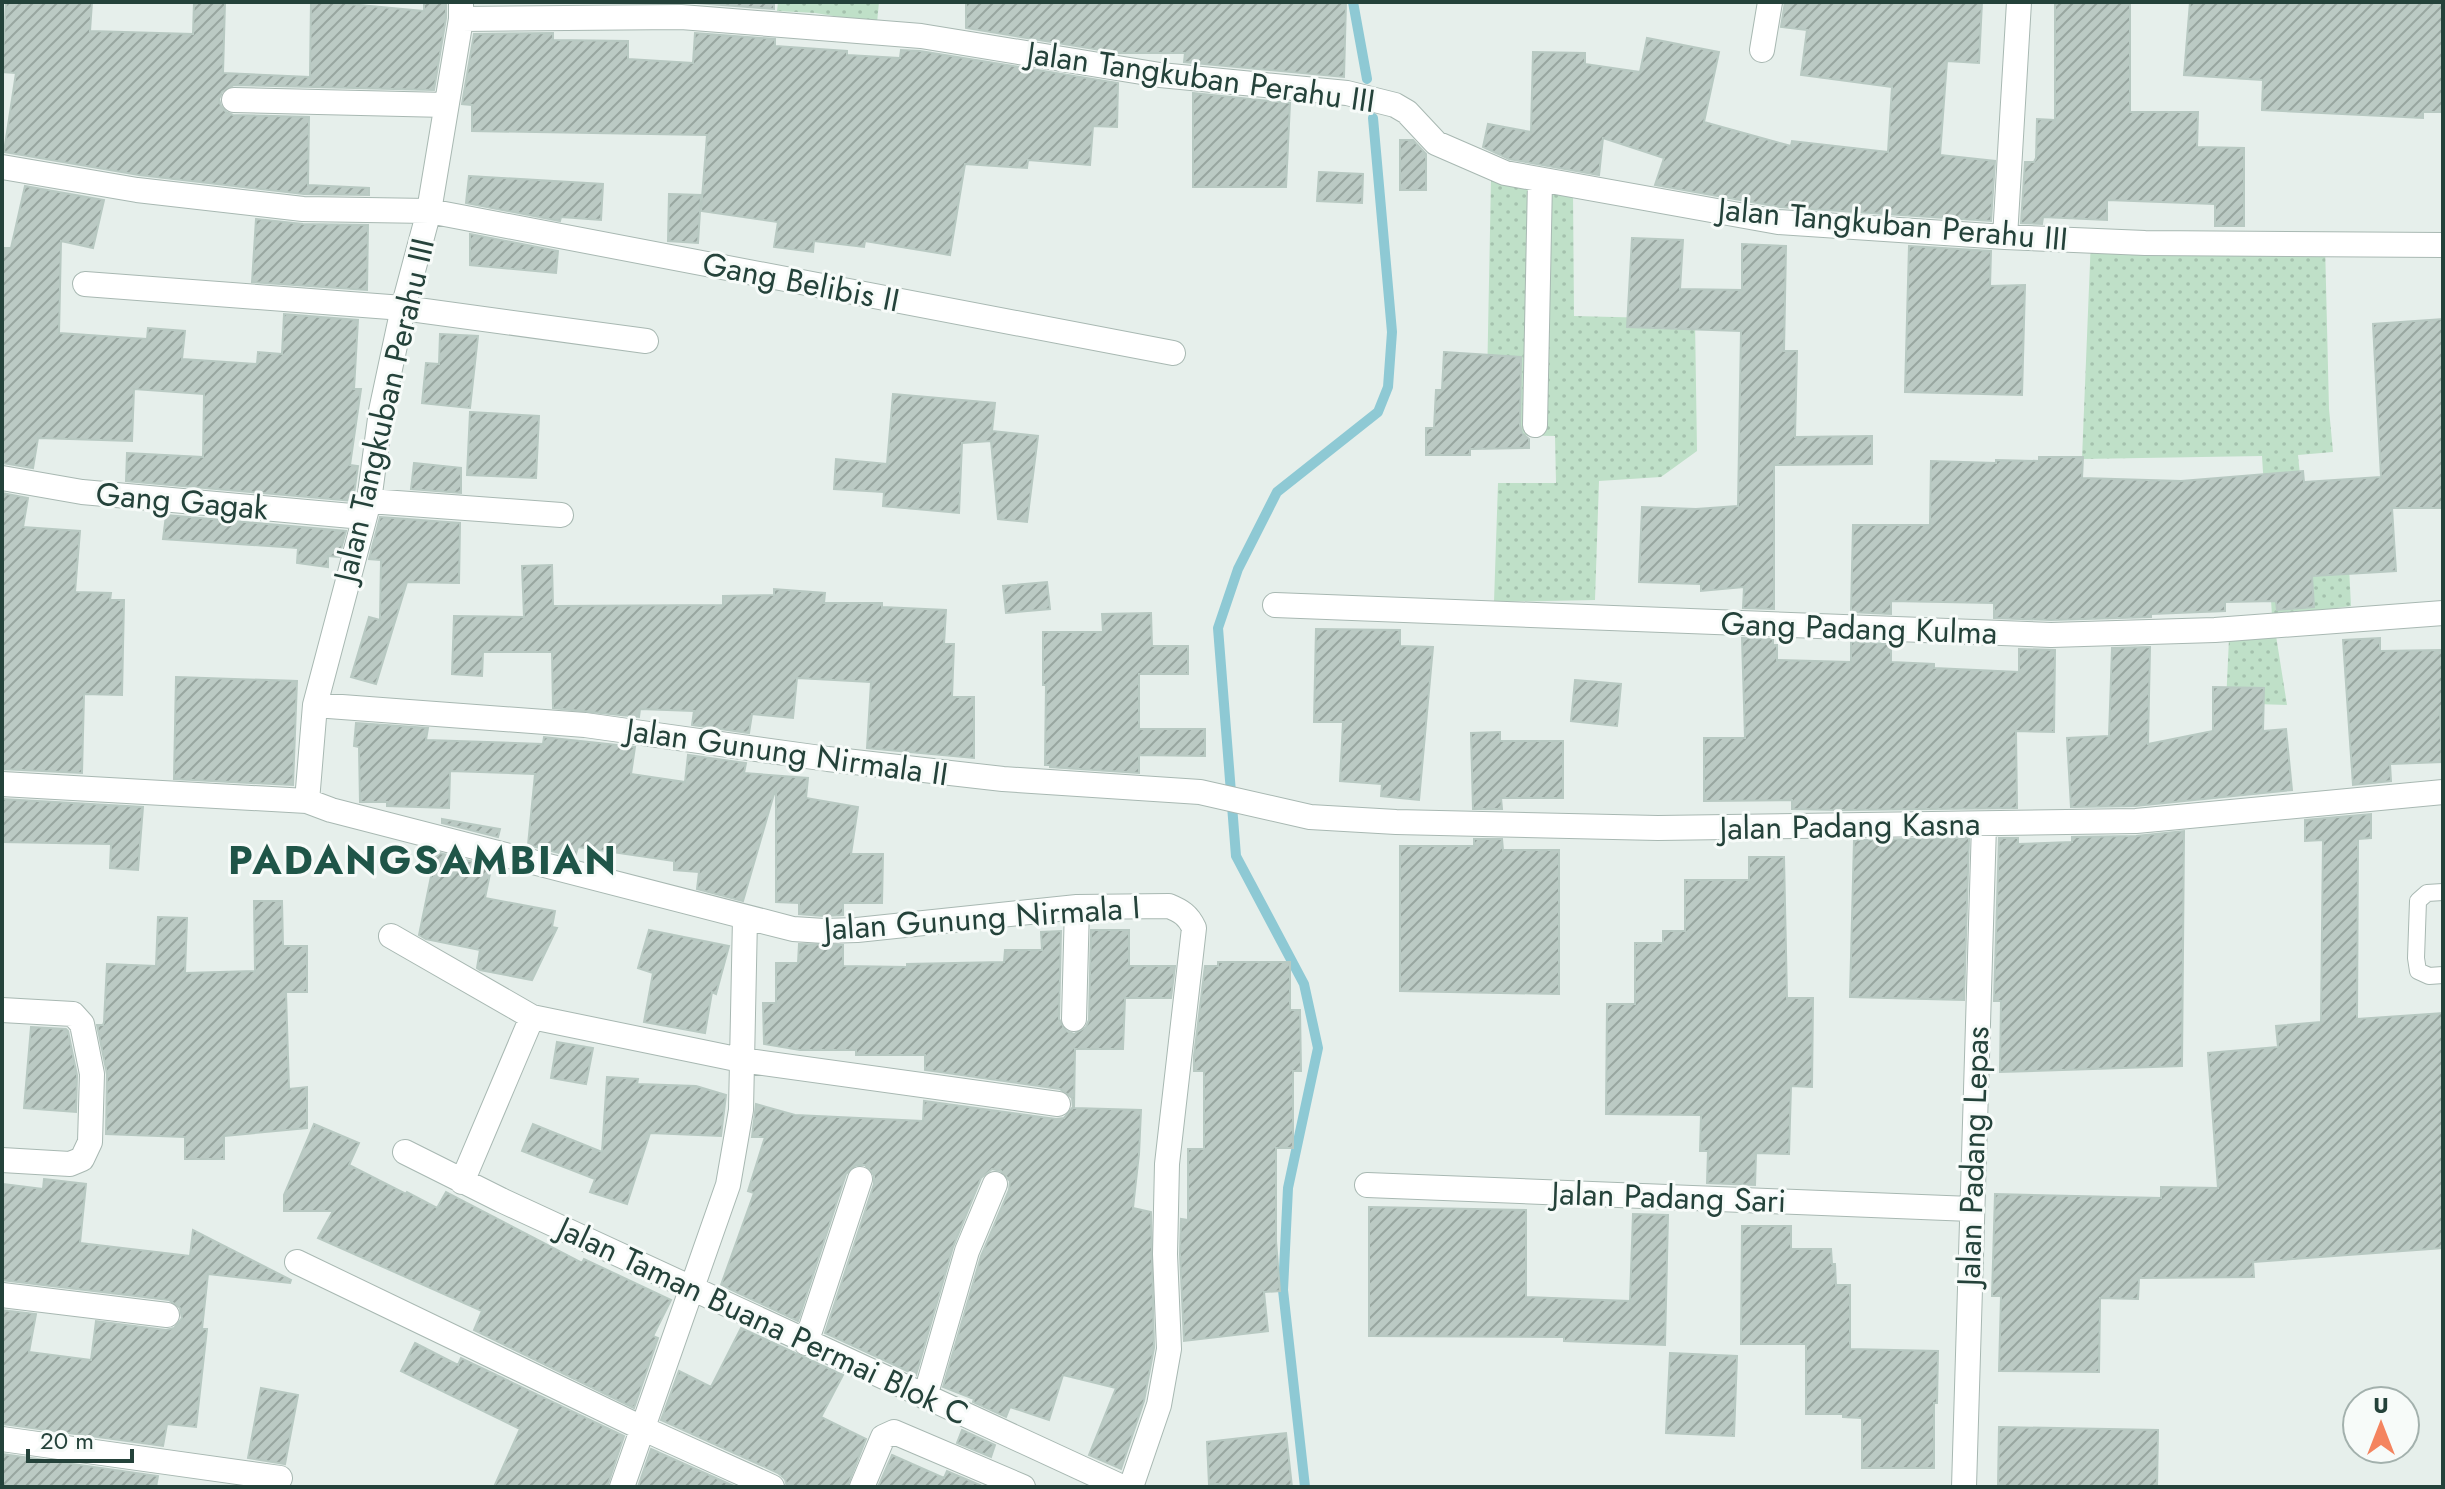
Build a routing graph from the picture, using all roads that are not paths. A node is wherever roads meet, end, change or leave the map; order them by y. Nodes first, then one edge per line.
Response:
1 (1770, 2) edge
2 (2019, 2) edge
3 (461, 11) edge
4 (1762, 50) dead end
5 (234, 100) dead end
6 (446, 105) junction
7 (2, 167) edge
8 (1540, 181) junction
9 (429, 211) junction
10 (2005, 237) junction
11 (2443, 245) edge
12 (85, 284) dead end
13 (403, 308) junction
14 (646, 341) dead end
15 (1173, 353) dead end
16 (1535, 425) dead end
17 (2, 478) edge
18 (366, 509) junction
19 (561, 515) dead end
20 (1275, 605) dead end
21 (2443, 613) edge
22 (315, 705) junction
23 (2, 784) edge
24 (2443, 792) edge
25 (307, 801) junction
26 (1258, 805) joint
27 (1984, 825) junction
28 (2443, 892) edge
29 (1077, 907) junction
30 (745, 918) junction
31 (391, 936) dead end
32 (2443, 975) edge
33 (2, 1010) edge
34 (532, 1017) junction
35 (1074, 1019) dead end
36 (741, 1060) junction
37 (1058, 1104) dead end
38 (405, 1152) dead end
39 (2, 1160) edge
40 (860, 1179) dead end
41 (462, 1182) junction
42 (995, 1184) dead end
43 (1367, 1185) dead end
44 (1971, 1209) junction
45 (297, 1262) dead end
46 (692, 1288) junction
47 (2, 1295) edge
48 (167, 1315) dead end
49 (806, 1343) junction
50 (925, 1397) junction
51 (644, 1429) junction
52 (2, 1439) edge
53 (280, 1478) dead end
54 (622, 1487) edge
55 (772, 1487) edge
56 (862, 1487) edge
57 (1023, 1487) edge
58 (1122, 1487) edge
59 (1131, 1487) edge
60 (1964, 1487) edge

1 - 4 street
2 - 10 street
3 - 6 street, Jalan Tangkuban Perahu III
3 - 8 street, Jalan Tangkuban Perahu III
5 - 6 street
6 - 9 street, Jalan Tangkuban Perahu III
7 - 9 street, Gang Belibis II
8 - 10 street, Jalan Tangkuban Perahu III
8 - 16 street
9 - 13 street, Jalan Tangkuban Perahu III
9 - 15 street, Gang Belibis II
10 - 11 street, Jalan Tangkuban Perahu III
12 - 13 street
13 - 14 street
13 - 18 street, Jalan Tangkuban Perahu III
17 - 18 street, Gang Gagak
18 - 19 street, Gang Gagak
18 - 22 street, Jalan Tangkuban Perahu III
20 - 21 street, Gang Padang Kulma
22 - 25 street, Jalan Tangkuban Perahu III
22 - 26 street, Jalan Gunung Nirmala II
23 - 25 street, Jalan Gunung Nirmala I
24 - 27 street, Jalan Padang Kasna
25 - 30 street, Jalan Gunung Nirmala I
26 - 27 street, Jalan Padang Kasna
27 - 44 street, Jalan Padang Lepas
28 - 32 lane
29 - 30 street, Jalan Gunung Nirmala I
29 - 35 street
29 - 59 street, Jalan Gunung Nirmala I
30 - 36 street
31 - 34 street
33 - 39 street
34 - 36 street
34 - 41 street
36 - 37 street
36 - 46 street
38 - 41 street, Jalan Taman Buana Permai Blok C
40 - 49 street
41 - 46 street, Jalan Taman Buana Permai Blok C
42 - 50 street
43 - 44 street, Jalan Padang Sari
44 - 60 street, Jalan Padang Lepas
45 - 51 street
46 - 49 street, Jalan Taman Buana Permai Blok C
46 - 51 street
47 - 48 street
49 - 50 street, Jalan Taman Buana Permai Blok C
50 - 58 street, Jalan Taman Buana Permai Blok C
51 - 54 street
51 - 55 street
52 - 53 street
56 - 57 street

